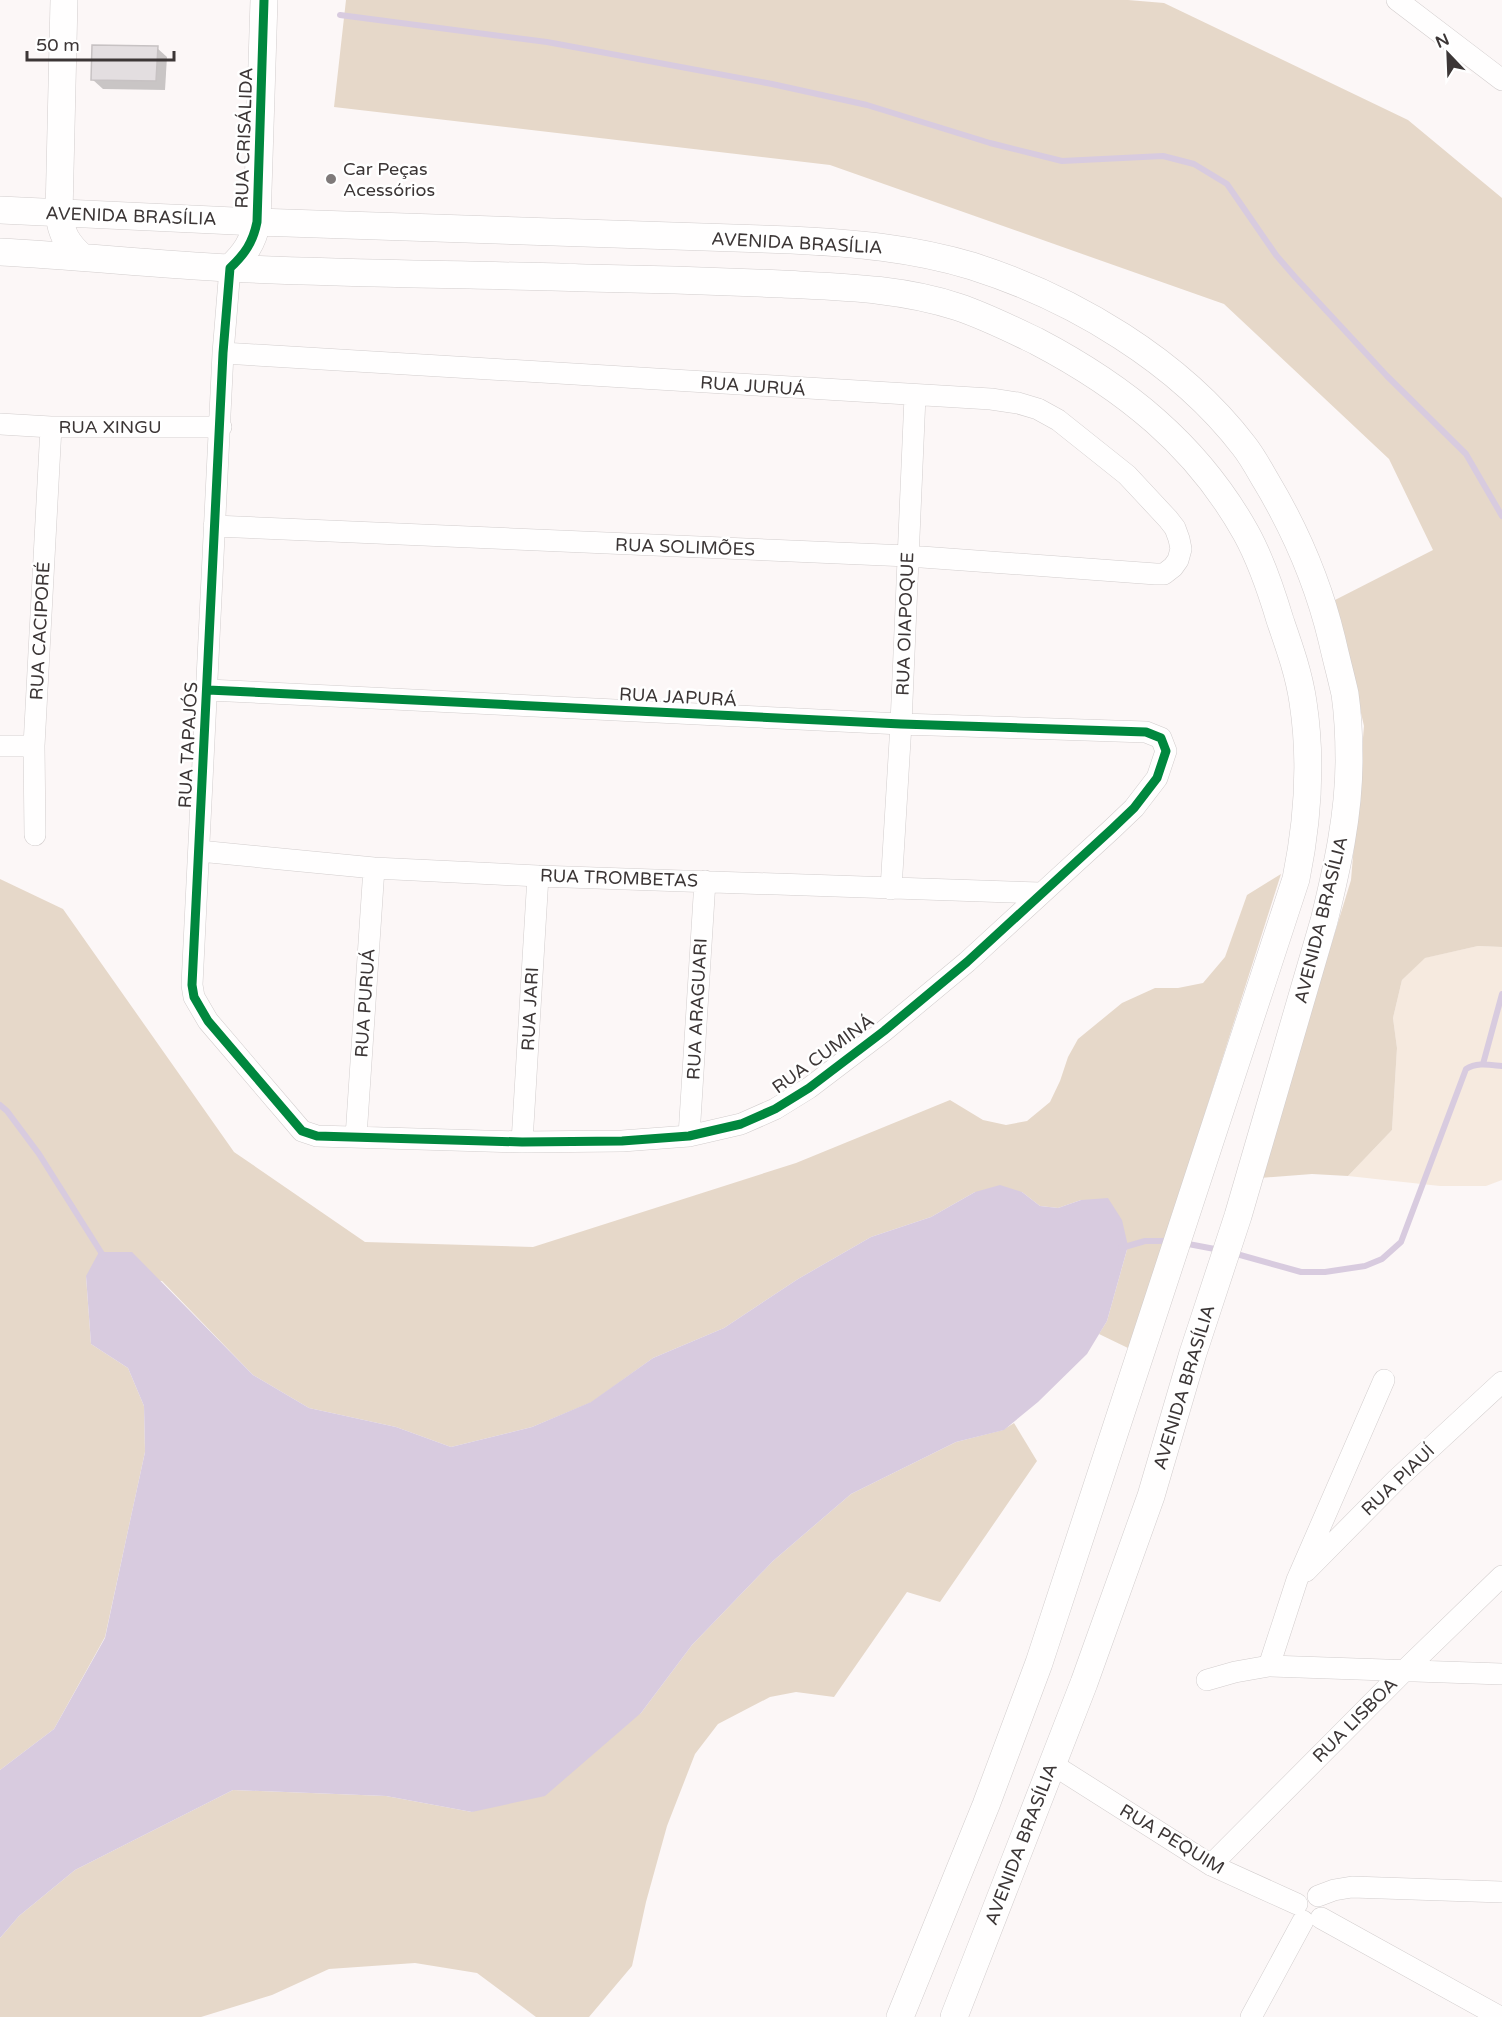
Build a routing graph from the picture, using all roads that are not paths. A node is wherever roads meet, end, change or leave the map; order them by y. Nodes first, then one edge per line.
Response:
1 (64, 0) edge
2 (264, 0) edge
3 (1396, 0) edge
4 (1502, 80) edge
5 (0, 210) edge
6 (59, 214) junction
7 (257, 222) junction
8 (0, 252) edge
9 (82, 257) junction
10 (230, 268) junction
11 (224, 353) junction
12 (915, 396) junction
13 (0, 424) edge
14 (51, 427) junction
15 (220, 427) junction
16 (214, 526) junction
17 (908, 556) junction
18 (1156, 574) joint
19 (208, 690) junction
20 (901, 724) junction
21 (1146, 732) joint
22 (0, 746) edge
23 (34, 746) junction
24 (35, 835) dead end
25 (199, 851) junction
26 (374, 868) junction
27 (538, 876) junction
28 (705, 881) junction
29 (891, 889) junction
30 (1040, 893) junction
31 (689, 1136) junction
32 (356, 1137) junction
33 (522, 1143) junction
34 (1384, 1380) dead end
35 (1502, 1382) edge
36 (1502, 1576) edge
37 (1297, 1580) junction
38 (1269, 1666) junction
39 (1404, 1671) junction
40 (1502, 1674) edge
41 (1207, 1680) dead end
42 (1052, 1764) junction
43 (1211, 1866) junction
44 (1502, 1892) edge
45 (1307, 1914) junction
46 (956, 2014) edge
47 (900, 2017) edge
48 (1251, 2017) edge
49 (1500, 2017) edge

1 - 6 street
2 - 7 street, RUA CRISÁLIDA
3 - 4 street
5 - 6 street, AVENIDA BRASÍLIA
6 - 7 street, AVENIDA BRASÍLIA
6 - 9 street
7 - 10 street, RUA CRISÁLIDA
7 - 42 street, AVENIDA BRASÍLIA
8 - 9 street, AVENIDA BRASÍLIA
9 - 10 street, AVENIDA BRASÍLIA
10 - 11 street, RUA TAPAJÓS
10 - 47 street, AVENIDA BRASÍLIA
11 - 12 street, RUA JURUÁ
11 - 15 street, RUA TAPAJÓS
12 - 17 street, RUA OIAPOQUE
12 - 18 street, RUA JURUÁ
13 - 14 street, RUA XINGU
14 - 15 street, RUA XINGU
14 - 23 street, RUA CACIPORÉ
15 - 16 street, RUA TAPAJÓS
16 - 17 street, RUA SOLIMÕES
16 - 19 street, RUA TAPAJÓS
17 - 18 street, RUA SOLIMÕES
17 - 20 street, RUA OIAPOQUE
19 - 20 street, RUA JAPURÁ
19 - 25 street, RUA TAPAJÓS
20 - 21 street, RUA JAPURÁ
20 - 29 street, RUA OIAPOQUE
21 - 30 street, RUA CUMINÁ
22 - 23 street
23 - 24 street, RUA CACIPORÉ
25 - 26 street, RUA TROMBETAS
25 - 32 street, RUA TAPAJÓS
26 - 27 street, RUA TROMBETAS
26 - 32 street, RUA PURUÁ
27 - 28 street, RUA TROMBETAS
27 - 33 street, RUA JARI
28 - 29 street, RUA TROMBETAS
28 - 31 street, RUA ARAGUARI
29 - 30 street, RUA TROMBETAS
30 - 31 street, RUA CUMINÁ
31 - 33 street, RUA CUMINÁ
32 - 33 street, RUA CUMINÁ
34 - 37 street
35 - 37 street, RUA PIAUÍ
36 - 39 street, RUA LISBOA
37 - 38 street
38 - 39 street
38 - 41 street
39 - 40 street
39 - 43 street, RUA LISBOA
42 - 43 street, RUA PEQUIM
42 - 46 street, AVENIDA BRASÍLIA
43 - 45 street, RUA PEQUIM
44 - 45 street
45 - 48 street
45 - 49 street, RUA PEQUIM

